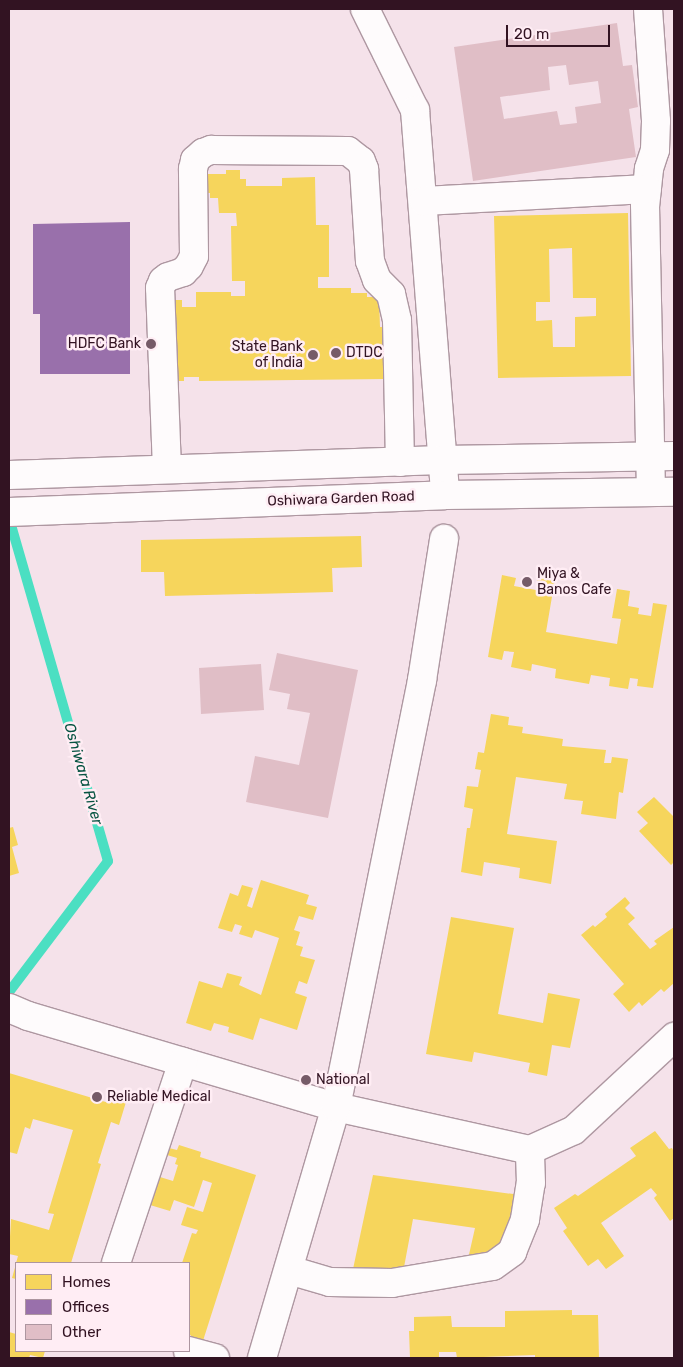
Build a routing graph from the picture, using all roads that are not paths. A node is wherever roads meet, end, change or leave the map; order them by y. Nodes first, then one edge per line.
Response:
1 (365, 9) edge
2 (648, 9) edge
3 (646, 189) junction
4 (424, 201) junction
5 (663, 457) edge
6 (442, 460) junction
7 (400, 462) junction
8 (167, 470) junction
9 (9, 475) edge
10 (663, 492) edge
11 (446, 495) junction
12 (9, 512) edge
13 (444, 539) dead end
14 (18, 1012) edge
15 (673, 1040) edge
16 (184, 1062) junction
17 (336, 1107) junction
18 (530, 1150) junction
19 (116, 1262) edge
20 (290, 1270) junction
21 (190, 1352) edge
22 (215, 1358) edge
23 (262, 1358) edge

1 - 4 street
2 - 3 street
3 - 4 street
3 - 5 street
4 - 6 street
5 - 6 street
5 - 10 street
6 - 7 street
6 - 11 street
7 - 8 street
7 - 8 street
8 - 9 street
10 - 11 street, Oshiwara Garden Road
11 - 12 street, Oshiwara Garden Road
13 - 17 street
14 - 16 street
15 - 18 street
16 - 17 street
16 - 19 street
17 - 18 street
17 - 20 street
18 - 20 street
20 - 23 street
21 - 22 street

